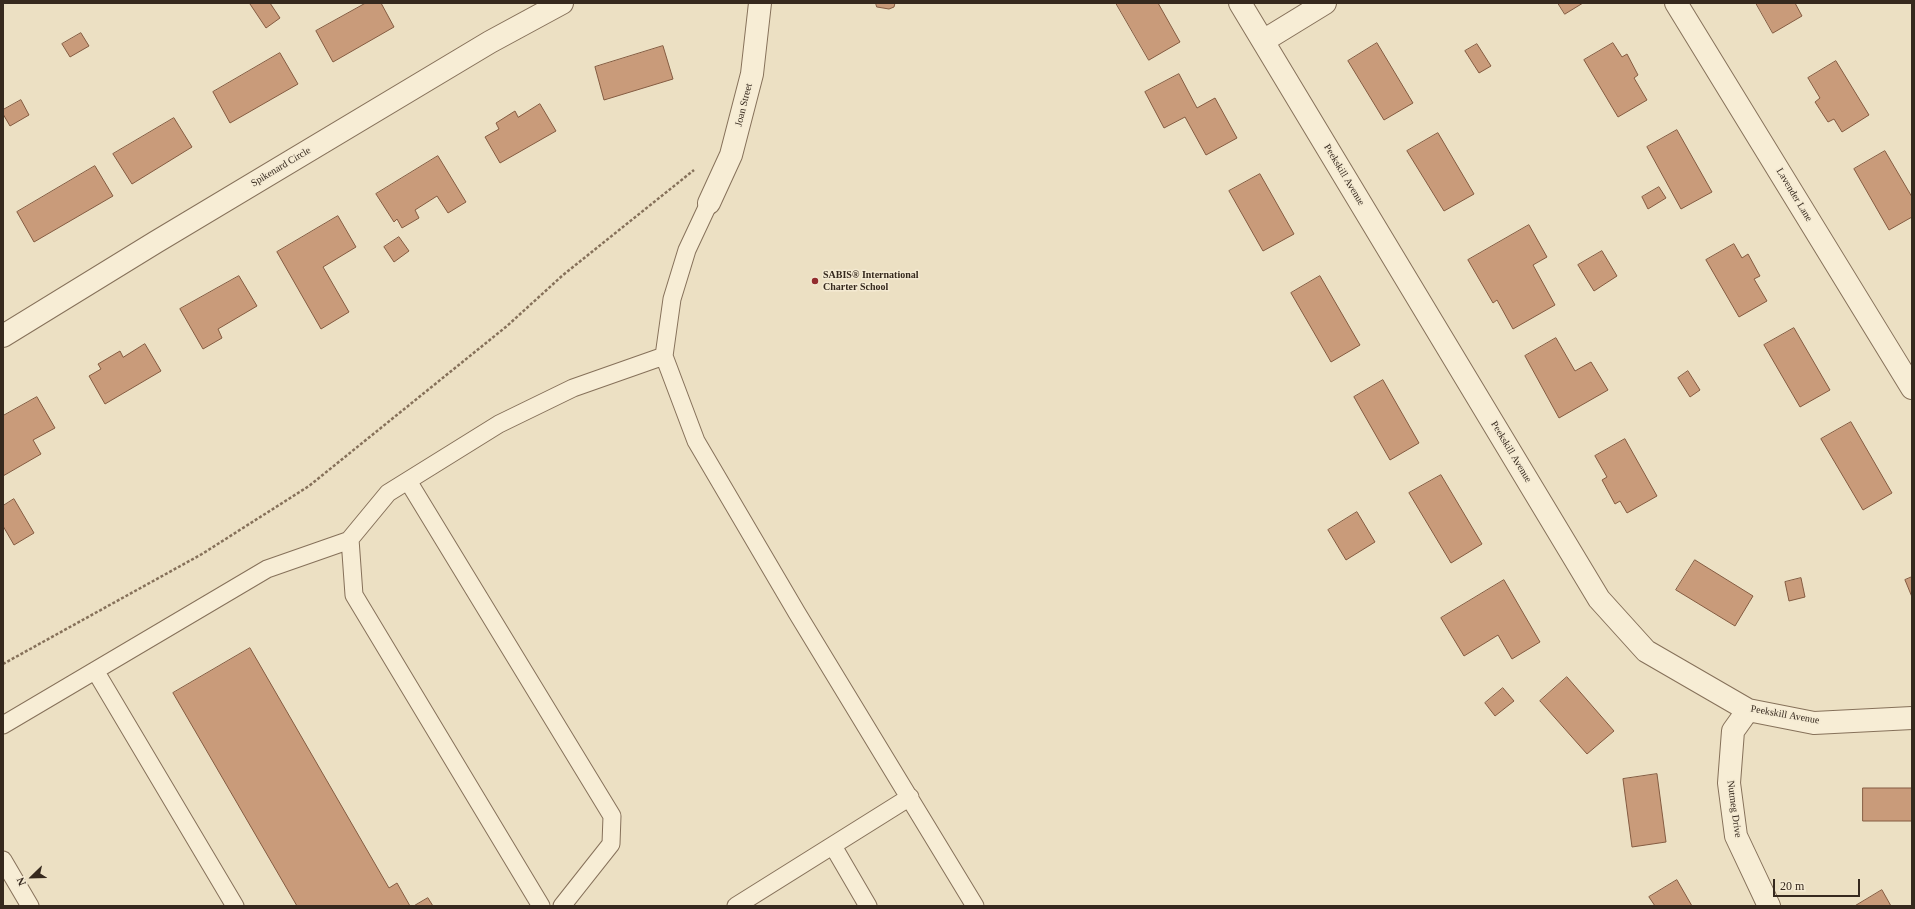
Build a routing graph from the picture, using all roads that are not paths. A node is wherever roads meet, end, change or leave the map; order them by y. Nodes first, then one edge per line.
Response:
1 (562, 3) edge
2 (760, 3) edge
3 (1240, 3) edge
4 (1325, 3) edge
5 (1676, 3) edge
6 (1263, 41) junction
7 (709, 202) joint
8 (3, 336) edge
9 (664, 356) junction
10 (1912, 388) edge
11 (408, 481) junction
12 (350, 540) junction
13 (96, 672) junction
14 (1748, 710) junction
15 (1912, 718) edge
16 (3, 725) edge
17 (910, 797) junction
18 (833, 846) junction
19 (3, 860) edge
20 (742, 904) edge
21 (30, 906) edge
22 (235, 906) edge
23 (541, 906) edge
24 (562, 906) edge
25 (868, 906) edge
26 (975, 906) edge
27 (1768, 906) edge

1 - 8 street, Spikenard Circle
2 - 7 street, Joan Street
3 - 6 street, Peekskill Avenue
4 - 6 street
5 - 10 street, Lavender Lane
6 - 14 street, Peekskill Avenue
7 - 9 lane
9 - 11 lane
9 - 17 lane
11 - 12 lane
11 - 24 lane
12 - 13 lane
12 - 23 lane
13 - 16 lane
13 - 22 lane
14 - 15 street, Peekskill Avenue
14 - 27 street, Nutmeg Drive
17 - 18 lane
17 - 26 lane
18 - 20 lane
18 - 25 lane
19 - 21 lane

